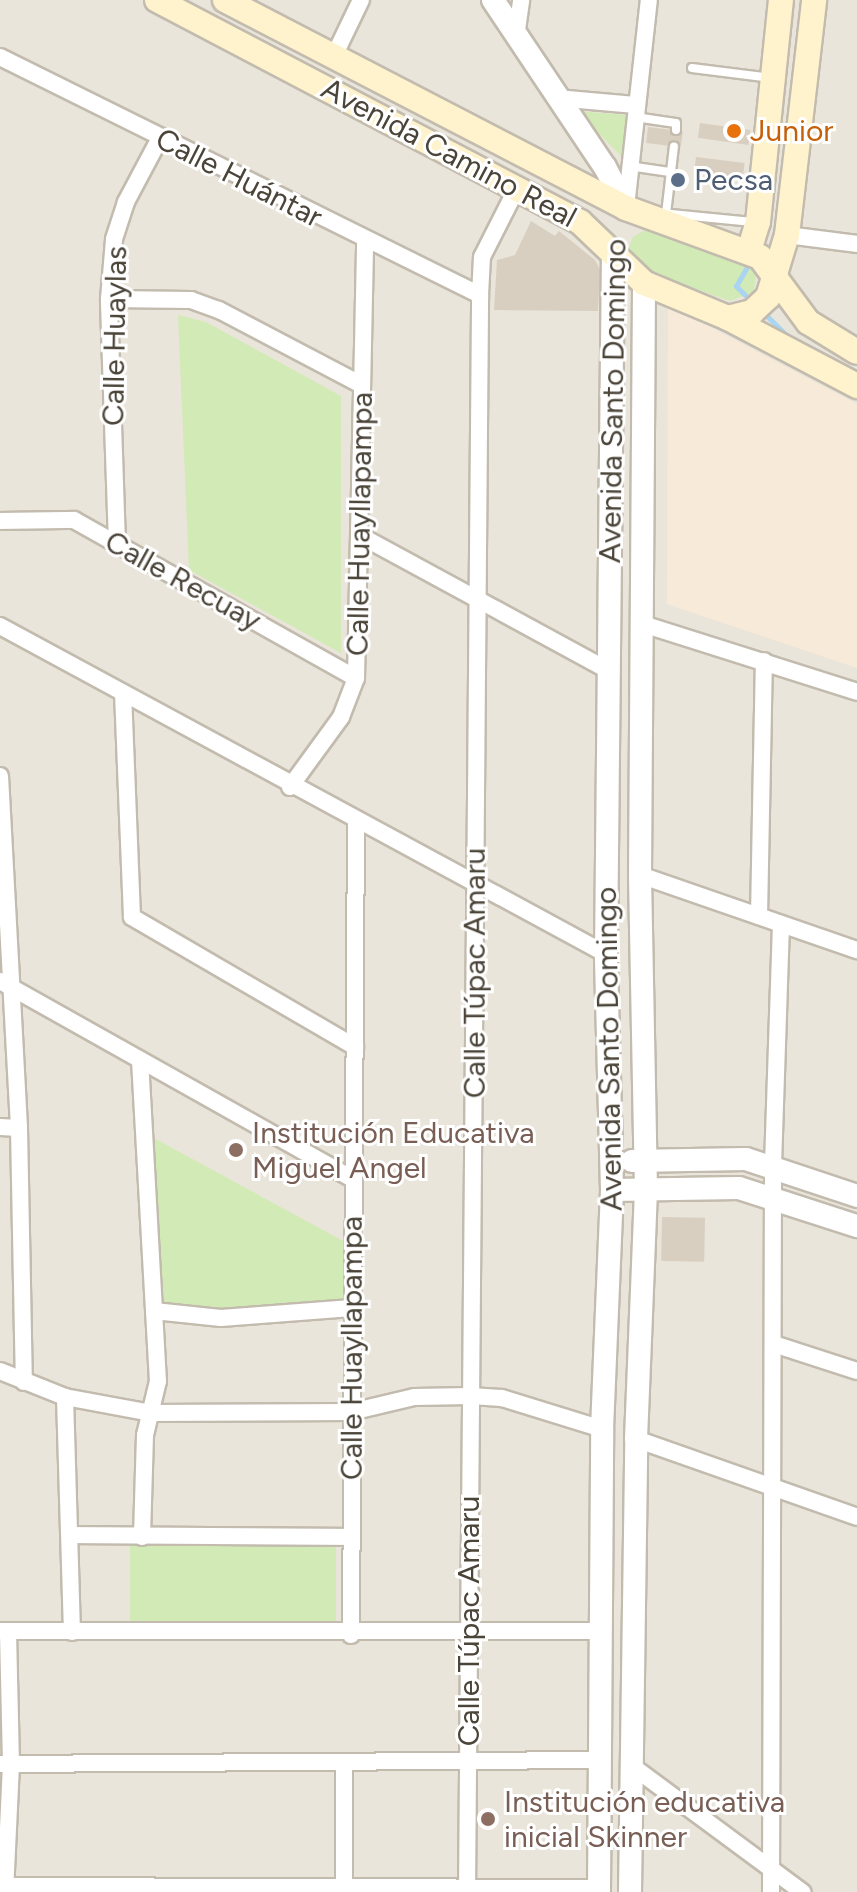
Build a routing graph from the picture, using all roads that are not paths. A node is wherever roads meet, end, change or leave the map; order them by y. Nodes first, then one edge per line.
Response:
1 (157, 0) edge
2 (225, 0) edge
3 (361, 0) edge
4 (493, 0) edge
5 (521, 0) edge
6 (649, 0) edge
7 (781, 0) edge
8 (814, 0) edge
9 (516, 37) junction
10 (334, 56) junction
11 (0, 57) edge
12 (692, 68) dead end
13 (772, 78) junction
14 (556, 98) junction
15 (636, 111) junction
16 (676, 130) dead end
17 (160, 138) junction
18 (674, 146) dead end
19 (629, 166) junction
20 (670, 172) junction
21 (518, 186) junction
22 (647, 212) junction
23 (758, 222) junction
24 (787, 235) junction
25 (365, 241) junction
26 (857, 244) edge
27 (749, 251) junction
28 (613, 253) junction
29 (775, 274) junction
30 (644, 283) junction
31 (480, 295) junction
32 (109, 299) junction
33 (728, 318) junction
34 (857, 352) edge
35 (362, 385) junction
36 (857, 386) edge
37 (0, 521) edge
38 (359, 535) junction
39 (117, 544) junction
40 (477, 603) junction
41 (646, 625) junction
42 (0, 626) edge
43 (764, 661) junction
44 (611, 672) junction
45 (356, 678) junction
46 (857, 692) edge
47 (123, 693) junction
48 (0, 776) edge
49 (290, 787) junction
50 (356, 820) junction
51 (2, 834) edge
52 (640, 875) junction
53 (475, 886) junction
54 (759, 916) junction
55 (781, 924) junction
56 (857, 950) edge
57 (606, 954) junction
58 (6, 984) edge
59 (355, 1047) junction
60 (140, 1060) junction
61 (0, 1127) edge
62 (19, 1128) junction
63 (646, 1160) junction
64 (612, 1162) junction
65 (773, 1165) junction
66 (354, 1180) junction
67 (646, 1189) junction
68 (612, 1190) junction
69 (774, 1196) junction
70 (857, 1196) edge
71 (857, 1226) edge
72 (352, 1308) junction
73 (154, 1311) junction
74 (774, 1344) junction
75 (0, 1371) edge
76 (857, 1371) edge
77 (24, 1382) junction
78 (471, 1396) junction
79 (65, 1397) junction
80 (351, 1412) junction
81 (151, 1413) junction
82 (602, 1429) junction
83 (636, 1439) junction
84 (776, 1487) junction
85 (857, 1517) edge
86 (71, 1535) junction
87 (142, 1537) junction
88 (351, 1537) junction
89 (599, 1631) junction
90 (4, 1632) edge
91 (72, 1632) junction
92 (469, 1633) junction
93 (351, 1635) junction
94 (599, 1760) junction
95 (468, 1761) junction
96 (5, 1764) edge
97 (344, 1765) junction
98 (632, 1766) junction
99 (771, 1868) junction
100 (4, 1888) edge
101 (120, 1889) edge
102 (344, 1889) edge
103 (467, 1889) edge
104 (599, 1890) edge
105 (630, 1892) edge
106 (771, 1892) edge
107 (802, 1892) edge

1 - 21 main road, Avenida Camino Real
2 - 10 main road, Avenida Camino Real
3 - 10 street
4 - 9 street
5 - 9 street
6 - 15 street
7 - 13 main road
8 - 24 main road
9 - 14 street
10 - 22 main road, Avenida Camino Real
11 - 17 street, Calle Huántar
12 - 13 lane
13 - 23 main road
14 - 15 street
14 - 22 street
15 - 16 lane
15 - 19 street
17 - 25 street, Calle Huántar
17 - 32 street, Calle Huaylas
18 - 20 lane
19 - 20 lane
19 - 22 street
20 - 22 lane
21 - 28 main road, Avenida Camino Real
21 - 31 street, Calle Túpac Amaru
22 - 23 lane
22 - 27 main road, Avenida Camino Real
22 - 28 main road, Avenida Santo Domingo
23 - 27 main road
24 - 26 street
24 - 29 main road
25 - 31 street, Calle Huántar
25 - 35 street, Calle Huayllapampa
27 - 29 main road, Avenida Camino Real
28 - 30 main road, Avenida Camino Real
28 - 44 street, Avenida Santo Domingo
29 - 33 main road
29 - 34 main road, Avenida Camino Real
30 - 33 main road, Avenida Camino Real
30 - 41 street, Avenida Santo Domingo
31 - 40 street, Calle Túpac Amaru
32 - 35 street
32 - 39 street, Calle Huaylas
33 - 36 main road, Avenida Camino Real
35 - 38 street, Calle Huayllapampa
37 - 39 street, Calle Recuay
38 - 40 street
38 - 45 street, Calle Huayllapampa
39 - 45 street, Calle Recuay
40 - 44 street
40 - 53 street, Calle Túpac Amaru
41 - 43 street
41 - 52 street, Avenida Santo Domingo
42 - 47 street
43 - 46 street
43 - 54 street
44 - 57 street, Avenida Santo Domingo
45 - 49 street, Calle Huayllapampa
47 - 49 street
47 - 59 street
48 - 51 street
49 - 50 street
50 - 53 street
50 - 59 street, Calle Huayllapampa
51 - 58 street
52 - 54 street
52 - 63 street, Avenida Santo Domingo
53 - 57 street
53 - 78 street, Calle Túpac Amaru
54 - 55 street
55 - 56 street
55 - 65 street
57 - 64 street, Avenida Santo Domingo
58 - 60 street
58 - 62 street
59 - 66 street, Calle Huayllapampa
60 - 66 street
60 - 73 street
61 - 62 street
62 - 77 street
63 - 64 street
63 - 65 street
63 - 67 street, Avenida Santo Domingo
64 - 68 street, Avenida Santo Domingo
65 - 69 street
65 - 70 street
66 - 72 street, Calle Huayllapampa
67 - 68 street
67 - 69 street
67 - 83 street, Avenida Santo Domingo
68 - 82 street, Avenida Santo Domingo
69 - 71 street
69 - 74 street
72 - 73 street
72 - 80 street, Calle Huayllapampa
73 - 81 street
74 - 76 street
74 - 84 street
75 - 77 street
77 - 79 street
78 - 80 street
78 - 82 street
78 - 92 street, Calle Túpac Amaru
79 - 81 street
79 - 86 street
80 - 81 street
80 - 88 street, Calle Huayllapampa
81 - 87 street
82 - 89 street, Avenida Santo Domingo
83 - 84 street
83 - 98 street, Avenida Santo Domingo
84 - 85 street
84 - 99 street
86 - 87 street
86 - 91 street
87 - 88 street
88 - 93 street, Calle Huayllapampa
89 - 92 street
89 - 94 street, Avenida Santo Domingo
90 - 91 street
90 - 96 street
91 - 93 street
92 - 93 street
92 - 95 street, Calle Túpac Amaru
94 - 95 street
94 - 104 street, Avenida Santo Domingo
95 - 97 street
95 - 103 street, Calle Túpac Amaru
96 - 97 street
96 - 100 street
97 - 102 street
98 - 99 street
98 - 105 street, Avenida Santo Domingo
99 - 106 street
99 - 107 street
100 - 101 street
101 - 102 street
102 - 103 street
103 - 104 street

